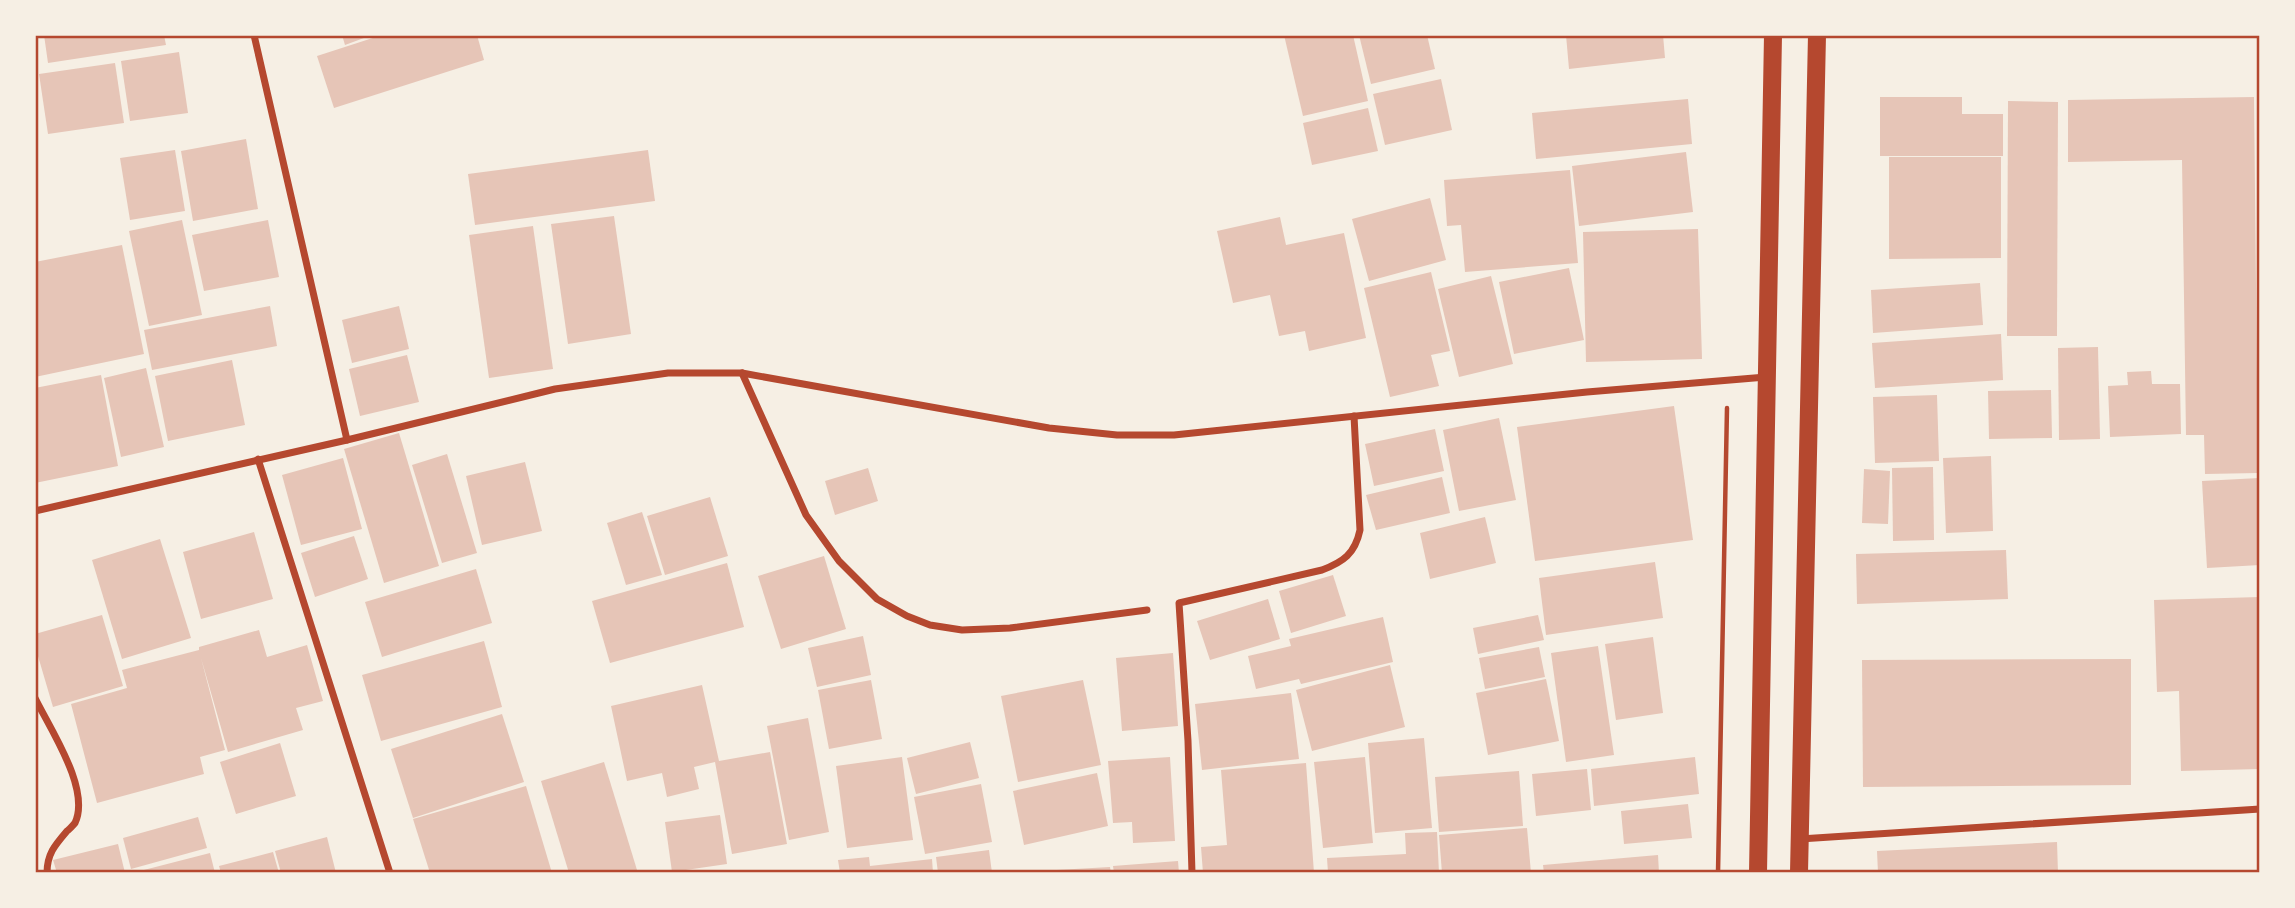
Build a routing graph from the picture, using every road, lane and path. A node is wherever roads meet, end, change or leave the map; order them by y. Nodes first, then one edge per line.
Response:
1 (254, 35) edge
2 (1773, 35) edge
3 (1817, 35) edge
4 (742, 373) junction
5 (1766, 377) junction
6 (1354, 416) junction
7 (347, 440) junction
8 (258, 459) junction
9 (35, 511) edge
10 (1147, 610) dead end
11 (35, 698) edge
12 (2260, 809) edge
13 (1800, 839) junction
14 (47, 873) edge
15 (390, 873) edge
16 (1192, 873) edge
17 (1758, 873) edge
18 (1799, 873) edge

1 - 7 street
2 - 5 main road
3 - 13 main road
4 - 6 street
4 - 7 street
4 - 10 street
5 - 6 street
5 - 17 main road
6 - 16 street
7 - 8 street
8 - 9 street
8 - 15 street
11 - 14 street
12 - 13 street
13 - 18 main road

